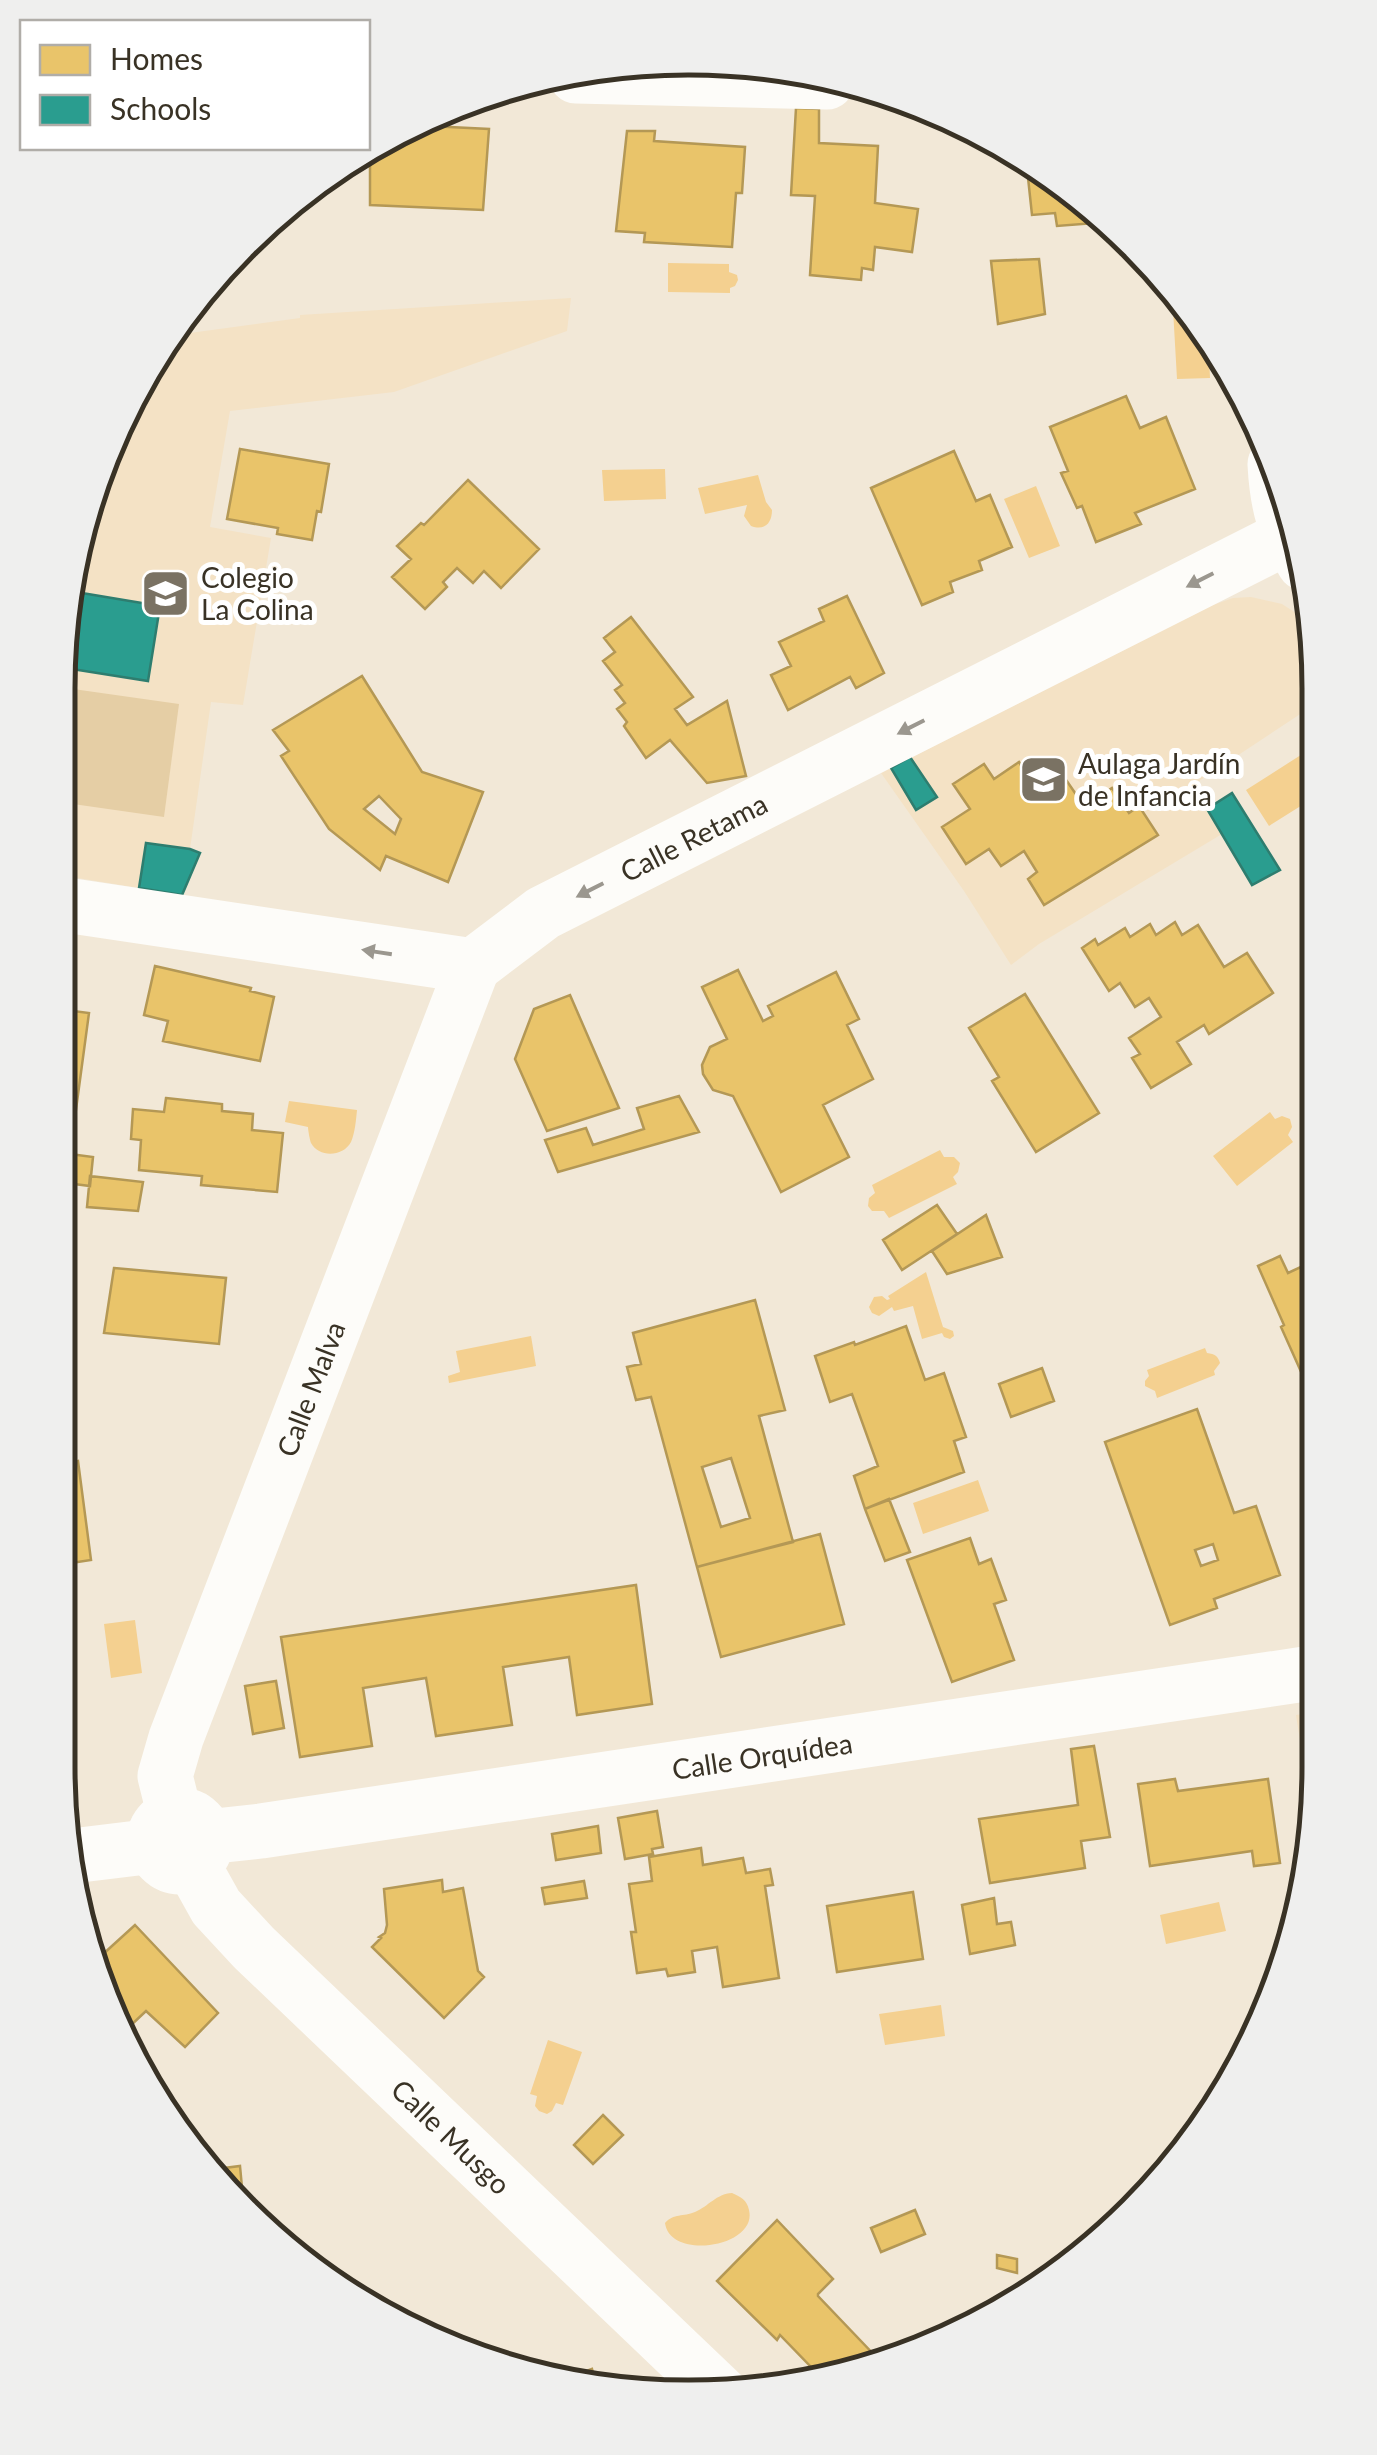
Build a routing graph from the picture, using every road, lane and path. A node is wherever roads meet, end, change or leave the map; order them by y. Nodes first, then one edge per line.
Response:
1 (634, 77) edge
2 (773, 81) edge
3 (1285, 548) edge
4 (75, 907) edge
5 (473, 966) junction
6 (1302, 1674) edge
7 (182, 1841) junction
8 (81, 1855) edge
9 (706, 2380) edge

1 - 2 street
3 -> 5 street, Calle Retama
5 -> 4 street
5 - 7 street, Calle Malva
6 - 7 street, Calle Orquídea
7 - 8 street, Calle Orquídea
7 - 9 street, Calle Musgo

